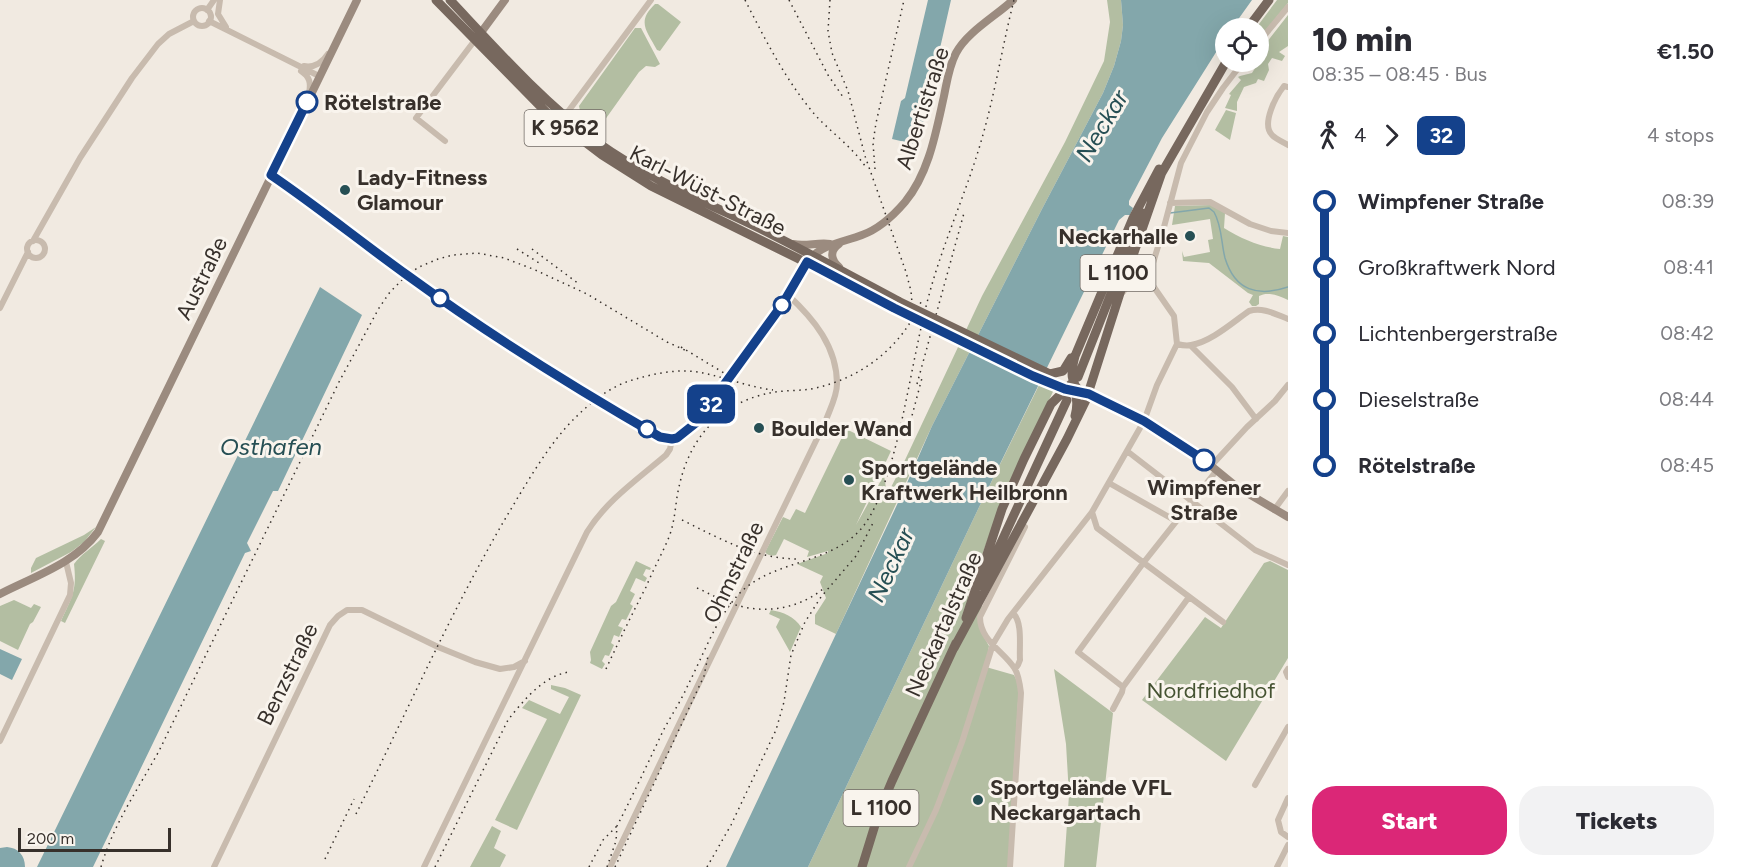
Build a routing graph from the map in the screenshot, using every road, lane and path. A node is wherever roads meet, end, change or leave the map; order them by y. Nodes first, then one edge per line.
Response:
1 (214, 0) edge
2 (220, 0) edge
3 (357, 0) edge
4 (436, 0) edge
5 (450, 0) edge
6 (505, 0) edge
7 (651, 0) edge
8 (1013, 0) edge
9 (1269, 0) edge
10 (1288, 7) edge
11 (207, 10) junction
12 (1256, 18) edge
13 (194, 21) junction
14 (209, 21) junction
15 (1269, 29) edge
16 (228, 30) junction
17 (478, 36) junction
18 (335, 43) junction
19 (288, 60) junction
20 (1220, 72) edge
21 (1236, 72) edge
22 (319, 76) junction
23 (1288, 87) edge
24 (307, 102) junction
25 (1196, 112) junction
26 (562, 119) junction
27 (445, 141) dead end
28 (1288, 145) edge
29 (1162, 172) junction
30 (271, 175) junction
31 (1170, 205) junction
32 (47, 218) junction
33 (1288, 233) edge
34 (33, 241) junction
35 (845, 241) junction
36 (42, 242) junction
37 (788, 243) junction
38 (834, 244) junction
39 (30, 255) junction
40 (810, 259) junction
41 (844, 272) junction
42 (1149, 280) junction
43 (788, 295) junction
44 (896, 304) junction
45 (0, 308) edge
46 (1115, 312) junction
47 (1091, 315) junction
48 (1288, 319) edge
49 (1177, 344) junction
50 (1191, 345) junction
51 (1047, 380) junction
52 (1288, 385) edge
53 (1077, 388) junction
54 (1067, 400) dead end
55 (1050, 404) junction
56 (1256, 419) junction
57 (1144, 421) junction
58 (672, 439) junction
59 (1127, 451) junction
60 (1214, 468) junction
61 (1043, 482) junction
62 (1109, 483) junction
63 (1288, 492) edge
64 (1191, 501) junction
65 (1274, 510) junction
66 (1092, 512) junction
67 (1288, 517) edge
68 (1176, 521) junction
69 (66, 562) junction
70 (1144, 562) junction
71 (1288, 565) edge
72 (0, 594) edge
73 (1189, 597) junction
74 (1013, 613) junction
75 (1223, 622) dead end
76 (964, 626) junction
77 (993, 644) junction
78 (954, 648) junction
79 (525, 660) junction
80 (1017, 667) junction
81 (1288, 669) edge
82 (1288, 677) edge
83 (1123, 687) junction
84 (1113, 709) dead end
85 (1287, 730) edge
86 (0, 741) edge
87 (1255, 785) dead end
88 (1287, 801) edge
89 (1288, 837) edge
90 (1288, 845) edge
91 (214, 867) edge
92 (424, 867) edge
93 (610, 867) edge
94 (862, 867) edge
95 (909, 867) edge
96 (1010, 867) edge
97 (1277, 867) edge

1 - 11 street
2 - 16 street
3 - 18 main road, Austraße
4 - 17 main road, Karl-Wüst-Straße / K 9562
5 - 17 main road, Karl-Wüst-Straße / K 9562
6 - 17 main road
7 - 26 street
8 - 35 main road, Albertistraße
9 - 12 main road
10 - 15 street
11 - 13 street
11 - 14 street
13 - 14 street
13 - 32 street
14 - 16 street
16 - 19 street
17 - 26 main road, Karl-Wüst-Straße / K 9562
17 - 27 street
18 - 19 street
18 - 22 main road, Austraße
19 - 22 street
19 - 24 street
20 - 25 main road, L 1100
21 - 31 street
22 - 24 main road, Austraße
23 - 28 street
24 - 30 main road, Austraße
25 - 29 main road, L 1100
25 - 47 main road
26 - 37 main road, Karl-Wüst-Straße / K 9562
26 - 40 main road, Karl-Wüst-Straße / K 9562
29 - 46 main road
29 - 53 main road, L 1100
30 - 58 street
30 - 69 main road, Austraße
31 - 33 street
31 - 42 street
32 - 34 street
32 - 36 street
34 - 36 street
34 - 39 street
35 - 38 main road, Albertistraße
35 - 41 main road
36 - 39 street
37 - 38 main road
37 - 40 main road, Karl-Wüst-Straße / K 9562
38 - 40 main road, Albertistraße
39 - 45 street
40 - 41 main road, K 9562
40 - 43 street
40 - 44 main road, K 9562
41 - 44 main road, K 9562
42 - 46 street
42 - 49 street
43 - 58 street
43 - 93 street, Ohmstraße
44 - 51 main road, K 9562, bridge
44 - 51 main road, K 9562, bridge
46 - 53 main road
47 - 51 main road
47 - 53 main road
48 - 50 street
49 - 50 street
49 - 57 street
50 - 56 street
51 - 53 main road, K 9562
51 - 55 main road
52 - 56 street
53 - 55 main road
53 - 57 main road, K 9562
53 - 61 main road
54 - 76 main road, Neckartalstraße / L 1100
55 - 76 main road
56 - 60 street
57 - 59 street
57 - 60 main road, K 9562
58 - 79 street
59 - 62 street
59 - 64 street
60 - 64 street
60 - 65 main road, K 9562
61 - 77 street
61 - 78 main road
62 - 66 street
62 - 68 street
63 - 65 street
64 - 68 street
64 - 71 street
65 - 67 main road, K 9562
66 - 70 street
66 - 74 street
68 - 70 street
69 - 72 main road, Austraße
69 - 86 street
70 - 73 street
70 - 83 street
73 - 75 street
73 - 83 street
74 - 77 street
74 - 80 street
76 - 78 main road, Neckartalstraße / L 1100
77 - 80 street
77 - 95 street
78 - 94 main road, Neckartalstraße / L 1100
79 - 91 street, Benzstraße
79 - 92 street
80 - 96 street
81 - 82 street
83 - 84 street
85 - 87 street
88 - 89 street
90 - 97 street

